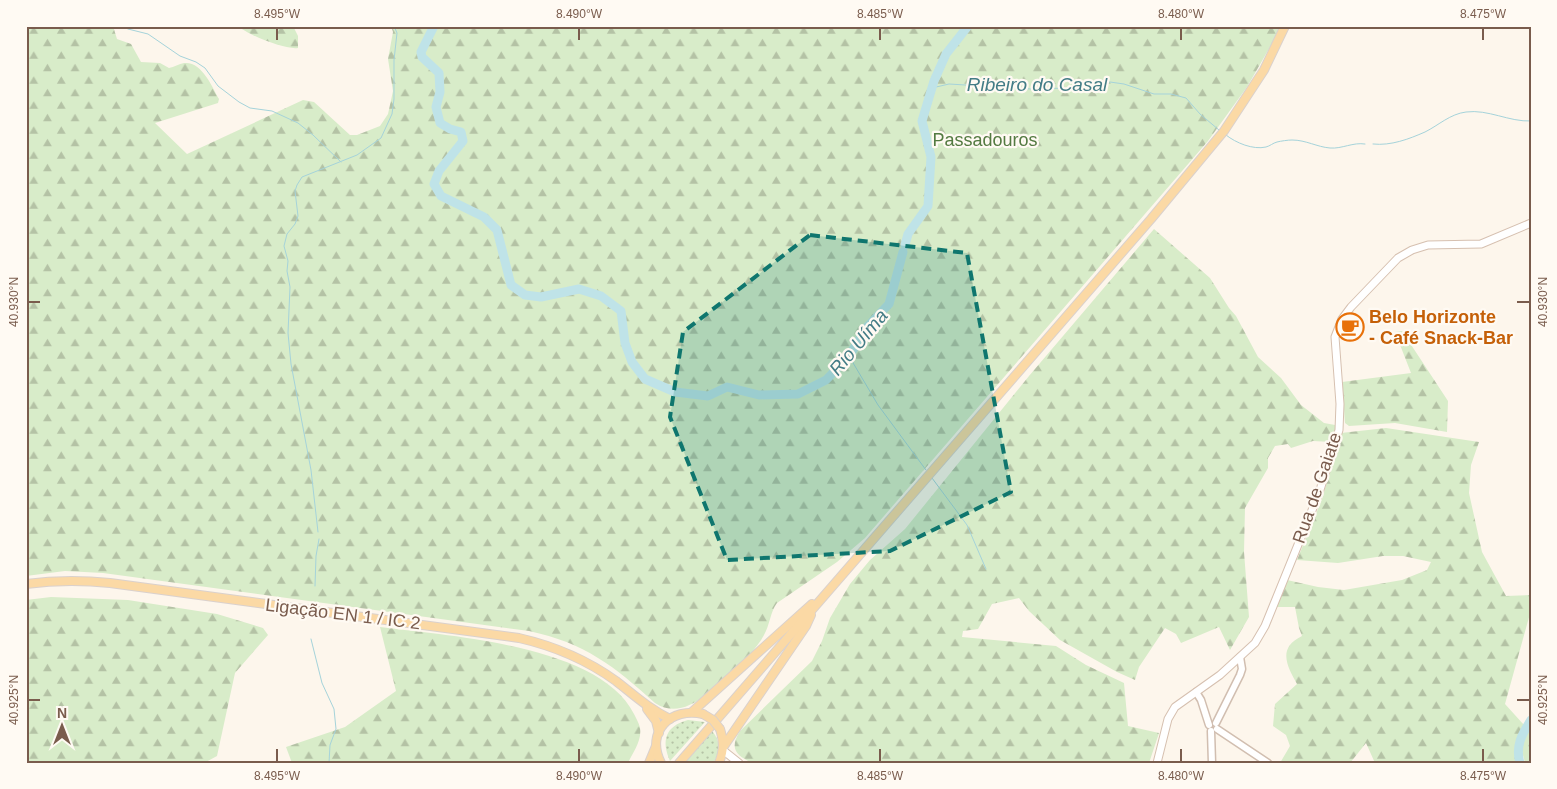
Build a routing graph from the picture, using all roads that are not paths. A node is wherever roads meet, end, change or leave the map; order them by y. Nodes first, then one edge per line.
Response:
1 (1286, 26) edge
2 (1531, 223) edge
3 (26, 584) edge
4 (817, 602) junction
5 (1240, 657) junction
6 (1196, 692) junction
7 (643, 704) junction
8 (692, 712) junction
9 (670, 718) junction
10 (1213, 727) junction
11 (659, 733) junction
12 (656, 746) junction
13 (724, 749) junction
14 (648, 763) edge
15 (661, 763) edge
16 (677, 763) edge
17 (719, 763) edge
18 (739, 763) edge
19 (1156, 763) edge
20 (1212, 763) edge
21 (1268, 763) edge

1 - 4 main road
2 - 5 main road, Rua de Gaiate
3 - 7 main road, Ligação EN 1 / IC 2
4 - 8 main road
4 - 13 main road
4 - 16 main road
5 - 6 main road, Rua de Gaiate
5 - 10 street
6 - 10 street
6 - 19 main road, Rua de Gaiate
7 - 9 main road, Ligação EN 1 / IC 2
7 - 11 main road, Ligação EN 1 / IC 2
8 - 9 main road
8 - 13 main road, bridge
9 - 11 main road
10 - 20 street
10 - 21 street
11 - 12 main road
12 - 14 main road
12 - 15 main road
13 - 17 main road
13 - 18 main road

